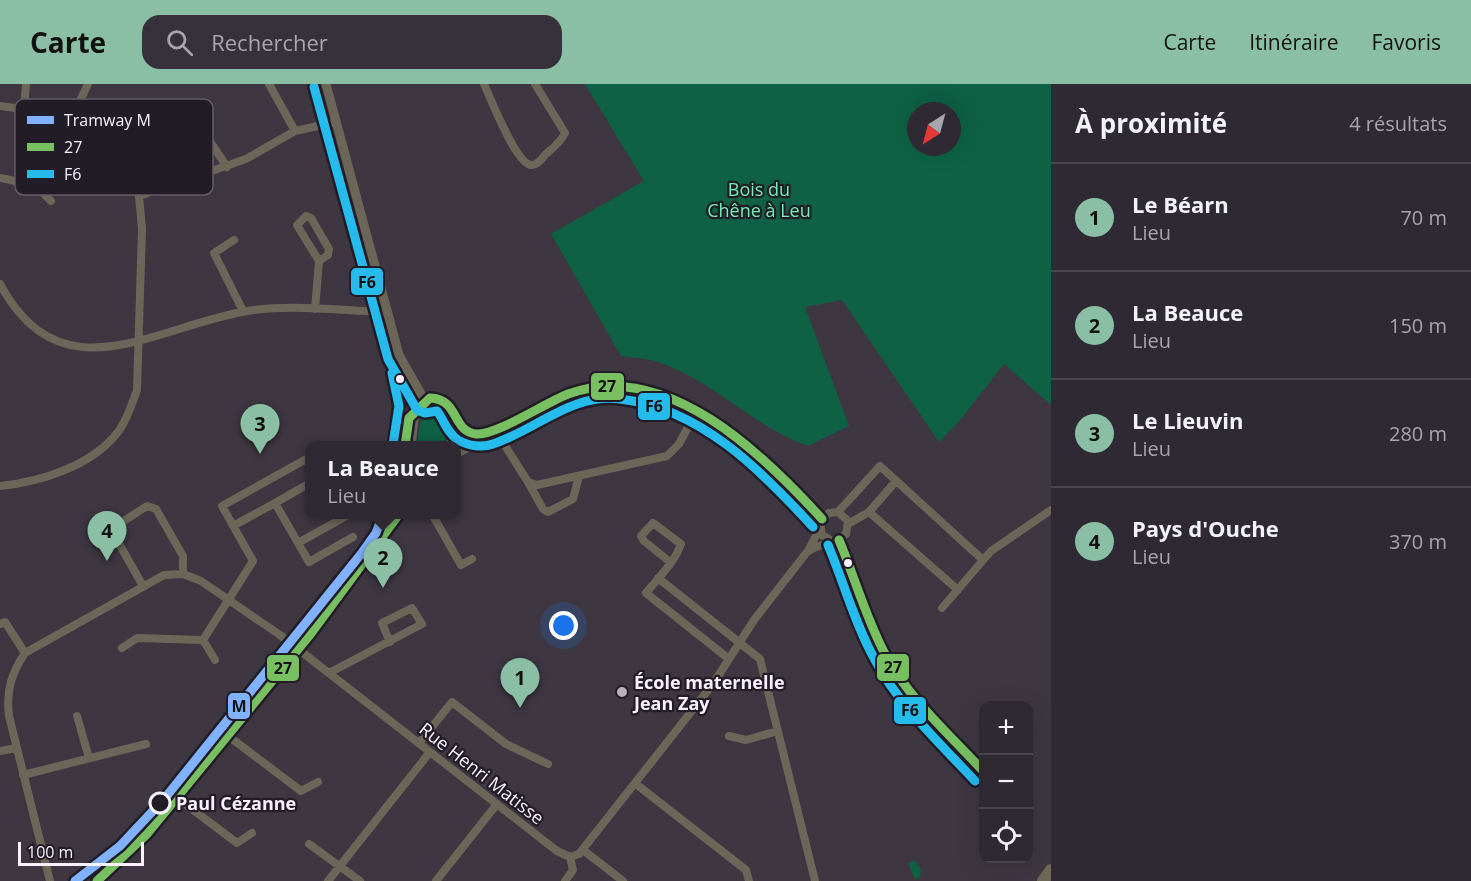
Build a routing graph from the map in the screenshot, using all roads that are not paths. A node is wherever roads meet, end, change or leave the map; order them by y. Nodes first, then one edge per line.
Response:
1 (26, 84) edge
2 (88, 84) edge
3 (269, 84) edge
4 (279, 84) edge
5 (326, 84) edge
6 (484, 84) edge
7 (535, 84) edge
8 (274, 93) junction
9 (25, 99) edge
10 (81, 99) edge
11 (0, 106) edge
12 (15, 108) edge
13 (336, 122) junction
14 (294, 131) junction
15 (213, 146) edge
16 (226, 167) junction
17 (213, 171) edge
18 (0, 178) edge
19 (15, 181) edge
20 (45, 195) edge
21 (142, 195) edge
22 (139, 196) joint
23 (51, 201) dead end
24 (234, 240) dead end
25 (319, 261) junction
26 (1, 288) edge
27 (315, 309) junction
28 (243, 311) junction
29 (388, 312) junction
30 (138, 343) junction
31 (425, 401) junction
32 (696, 412) junction
33 (454, 419) junction
34 (492, 431) junction
35 (412, 441) edge
36 (451, 441) edge
37 (461, 451) edge
38 (305, 459) edge
39 (579, 476) junction
40 (896, 481) junction
41 (528, 482) junction
42 (305, 485) edge
43 (0, 486) edge
44 (274, 503) junction
45 (1051, 510) edge
46 (838, 512) junction
47 (869, 512) junction
48 (341, 519) edge
49 (395, 519) edge
50 (435, 519) edge
51 (822, 519) junction
52 (848, 524) junction
53 (233, 526) junction
54 (820, 528) junction
55 (353, 537) dead end
56 (832, 541) junction
57 (298, 543) junction
58 (807, 552) junction
59 (472, 559) dead end
60 (983, 560) junction
61 (670, 562) junction
62 (183, 574) junction
63 (658, 578) junction
64 (143, 586) junction
65 (958, 590) junction
66 (229, 600) junction
67 (942, 609) dead end
68 (0, 624) edge
69 (203, 640) junction
70 (390, 642) junction
71 (739, 643) junction
72 (122, 648) dead end
73 (298, 649) junction
74 (25, 653) junction
75 (729, 659) junction
76 (215, 660) dead end
77 (329, 673) junction
78 (77, 716) dead end
79 (778, 731) junction
80 (227, 735) junction
81 (729, 736) dead end
82 (146, 744) dead end
83 (419, 744) junction
84 (16, 748) junction
85 (0, 751) edge
86 (430, 752) junction
87 (89, 758) junction
88 (548, 764) dead end
89 (23, 775) junction
90 (318, 782) dead end
91 (636, 784) junction
92 (176, 797) junction
93 (498, 804) junction
94 (252, 833) dead end
95 (309, 844) dead end
96 (583, 850) junction
97 (570, 857) junction
98 (340, 866) junction
99 (1051, 870) edge
100 (50, 881) edge
101 (97, 881) edge
102 (328, 881) edge
103 (360, 881) edge
104 (436, 881) edge
105 (565, 881) edge
106 (623, 881) edge
107 (749, 881) edge
108 (815, 881) edge
109 (1043, 881) edge

1 - 9 street
2 - 10 street
3 - 8 street
4 - 8 street
5 - 13 street
6 - 7 street
8 - 14 street
11 - 12 street
13 - 14 street
13 - 29 street
14 - 16 street
15 - 16 street
16 - 17 street
18 - 19 street
20 - 23 street
21 - 22 street
22 - 30 street
24 - 28 street
25 - 25 street
25 - 27 street
26 - 30 street
27 - 28 street
27 - 29 street
28 - 30 street
29 - 31 street
30 - 43 street
31 - 33 street
31 - 35 street
32 - 34 street
32 - 39 street
32 - 51 street
33 - 34 street
33 - 36 street
34 - 37 street
34 - 41 street
38 - 53 street
39 - 41 street
39 - 41 street
40 - 46 street
40 - 47 street
40 - 60 street
42 - 44 street
44 - 53 street
44 - 57 street
45 - 60 street
46 - 51 street
46 - 52 street
47 - 52 street
47 - 65 street
48 - 57 street
49 - 73 street
50 - 59 street
51 - 54 street
52 - 56 street
53 - 66 street
54 - 56 street
54 - 58 street
55 - 57 street
56 - 58 street
58 - 71 street
60 - 65 street
61 - 61 street
61 - 63 street
62 - 64 street
62 - 64 street
62 - 66 street, Rue Henri Matisse
63 - 71 street
63 - 75 street
64 - 74 street
65 - 67 street
66 - 69 street
66 - 73 street, Rue Henri Matisse
68 - 74 street
69 - 72 street
69 - 76 street
70 - 70 street
70 - 77 street
71 - 75 street
71 - 79 street
73 - 77 street, Rue Henri Matisse
73 - 80 street
74 - 84 street
75 - 91 street
77 - 83 street, Rue Henri Matisse
78 - 87 street
79 - 81 street
79 - 108 street
80 - 90 street
80 - 92 street
82 - 87 street
83 - 86 street, Rue Henri Matisse
83 - 88 street
84 - 85 street
84 - 89 street
86 - 93 street, Rue Henri Matisse
86 - 98 street
87 - 89 street
89 - 100 street
91 - 96 street
91 - 107 street
92 - 94 street
92 - 101 street
93 - 97 street, Rue Henri Matisse
93 - 104 street
95 - 98 street
96 - 97 street
96 - 106 street
97 - 105 street
98 - 102 street
98 - 103 street
99 - 109 highway

